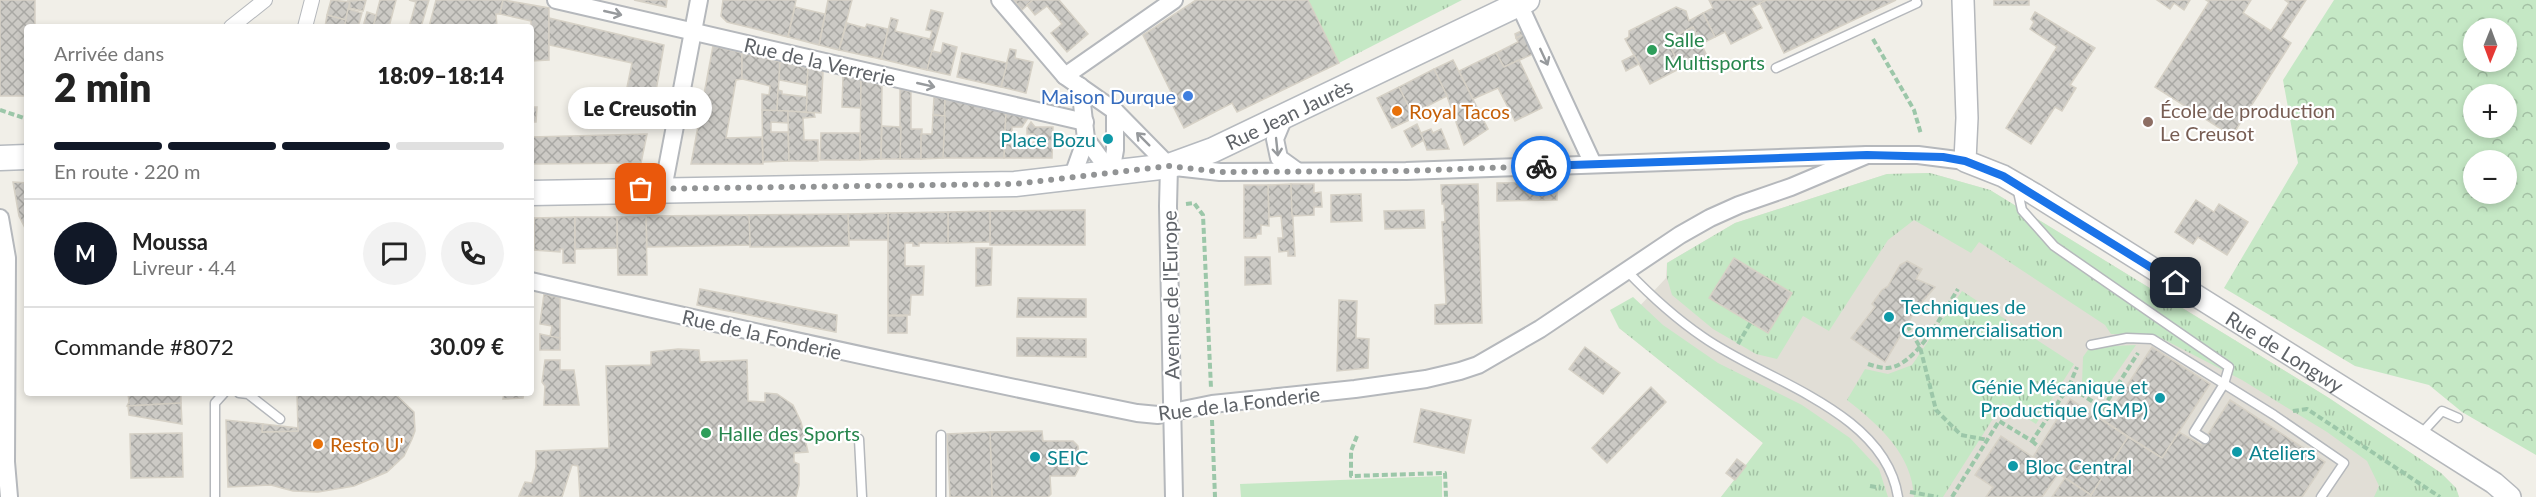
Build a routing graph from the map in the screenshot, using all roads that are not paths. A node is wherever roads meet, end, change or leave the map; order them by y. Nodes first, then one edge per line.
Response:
1 (265, 0) edge
2 (312, 0) edge
3 (556, 0) edge
4 (699, 0) edge
5 (1000, 0) edge
6 (1174, 0) edge
7 (1916, 0) edge
8 (1963, 0) edge
9 (1523, 2) edge
10 (235, 24) edge
11 (306, 24) edge
12 (693, 31) junction
13 (1776, 68) dead end
14 (1065, 76) junction
15 (1080, 86) junction
16 (1116, 111) junction
17 (1286, 115) junction
18 (1085, 131) junction
19 (1867, 155) junction
20 (24, 157) edge
21 (0, 158) edge
22 (1965, 161) junction
23 (1593, 164) junction
24 (1169, 166) junction
25 (1297, 171) junction
26 (1111, 173) junction
27 (1072, 178) junction
28 (2016, 183) junction
29 (663, 189) junction
30 (534, 193) edge
31 (0, 218) edge
32 (1627, 271) junction
33 (534, 282) edge
34 (2091, 345) dead end
35 (2224, 384) junction
36 (221, 396) edge
37 (251, 396) edge
38 (1172, 412) junction
39 (2458, 418) dead end
40 (280, 419) dead end
41 (940, 435) dead end
42 (2420, 436) junction
43 (2205, 439) dead end
44 (859, 440) dead end
45 (9, 497) edge
46 (215, 497) edge
47 (862, 497) edge
48 (941, 497) edge
49 (1174, 497) edge
50 (1898, 497) edge
51 (2321, 497) edge
52 (2510, 497) edge

1 - 10 street
2 - 11 street
3 -> 12 street, Rue de la Verrerie
4 - 12 street
5 - 14 street
6 - 14 street
7 - 13 lane
8 - 22 street
9 - 17 main road, Rue Jean Jaurès
9 -> 23 street
12 -> 18 street, Rue de la Verrerie
12 - 29 street
14 - 15 street
15 - 16 street
15 - 18 street
24 -> 16 street
16 - 26 street
17 - 24 main road, Rue Jean Jaurès
17 -> 25 street
18 - 26 street
18 - 27 street
19 - 22 street, Rue de Longwy
19 - 23 street, Rue de Longwy
19 - 32 street, Rue de la Fonderie
20 - 21 main road
22 - 28 street, Rue de Longwy
23 - 25 street, Rue de Longwy
24 - 25 street, Rue de Longwy
24 - 26 main road, Rue Jean Jaurès
24 - 38 street, Avenue de l'Europe
26 - 27 main road, Rue Jean Jaurès
27 - 29 main road, Rue Jean Jaurès
28 - 35 lane
28 - 42 street, Rue de Longwy
29 - 30 main road, Rue Jean Jaurès
31 - 45 street
32 - 38 street, Rue de la Fonderie
32 - 50 lane
33 - 38 street, Rue de la Fonderie
34 - 35 lane
35 - 43 lane
35 - 51 lane
36 - 46 lane
37 - 40 lane
38 - 49 street, Avenue de l'Europe
39 - 42 lane
41 - 48 lane
42 - 52 street, Rue de Longwy
44 - 47 lane

